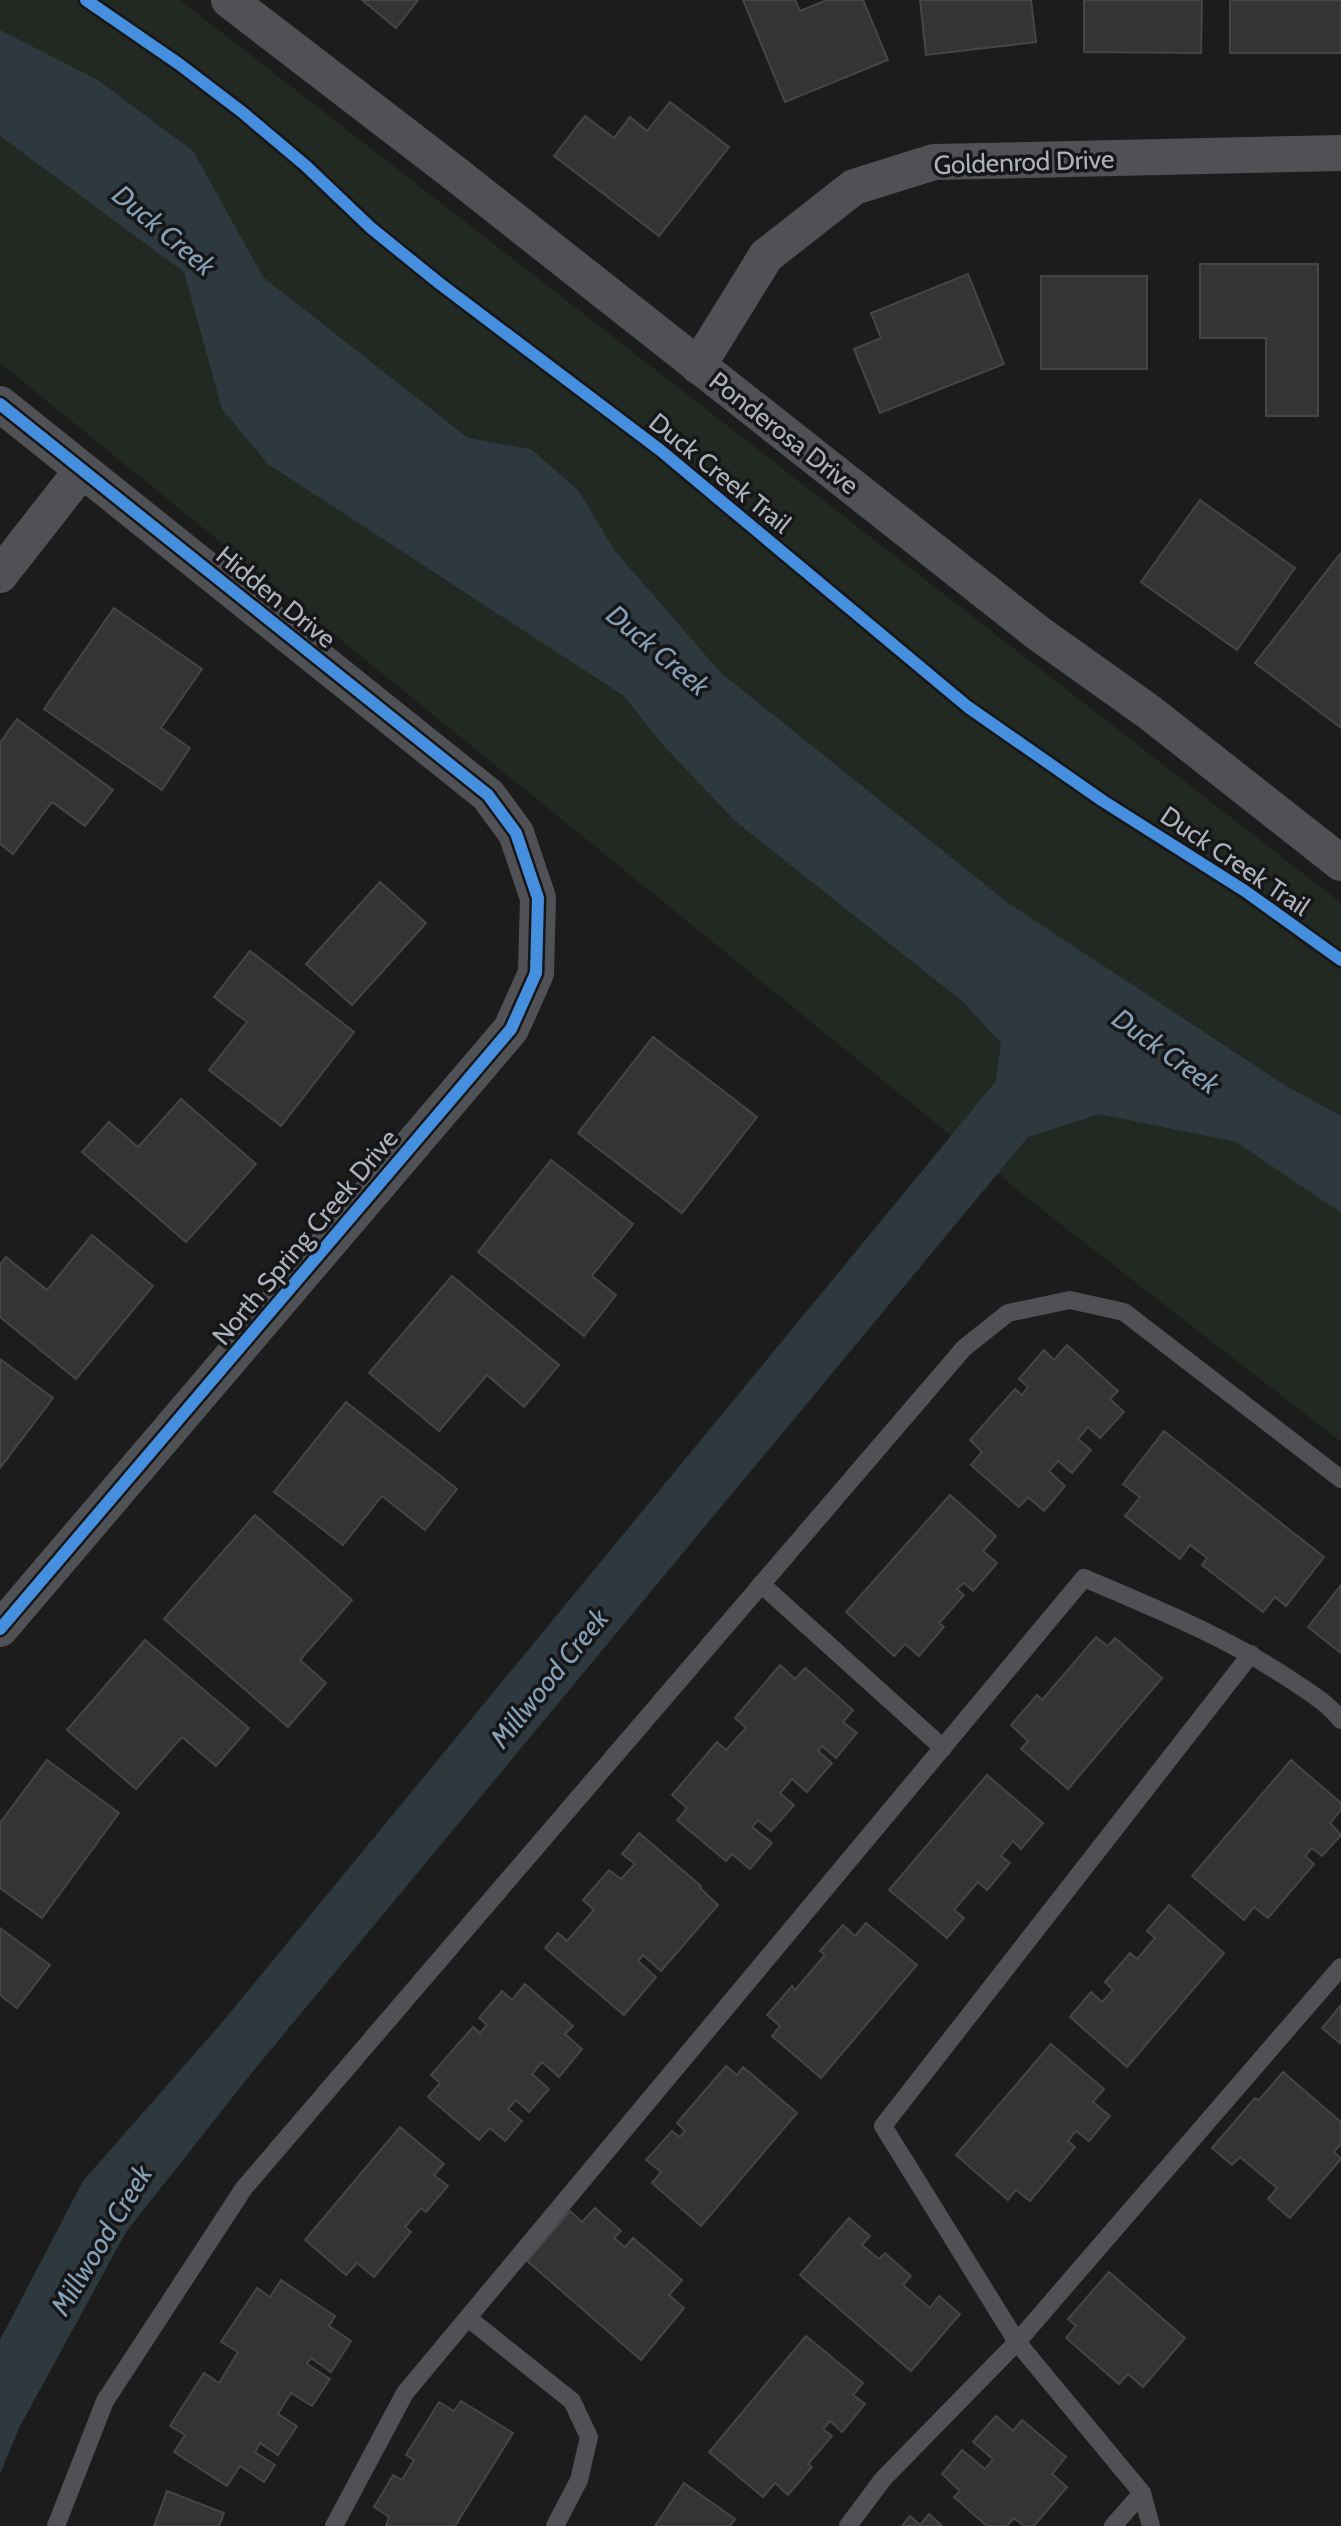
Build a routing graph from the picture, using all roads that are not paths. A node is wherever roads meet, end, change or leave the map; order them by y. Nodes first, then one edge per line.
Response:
1 (229, 0) edge
2 (1341, 153) edge
3 (698, 366) junction
4 (0, 404) edge
5 (82, 470) junction
6 (0, 575) edge
7 (516, 833) joint
8 (1341, 863) edge
9 (1341, 1479) edge
10 (761, 1584) junction
11 (0, 1629) edge
12 (1251, 1654) junction
13 (1341, 1720) edge
14 (943, 1748) junction
15 (1341, 1967) edge
16 (468, 2318) junction
17 (1017, 2342) junction
18 (1142, 2493) junction
19 (56, 2526) edge
20 (334, 2526) edge
21 (555, 2526) edge
22 (848, 2526) edge
23 (1113, 2526) edge
24 (1151, 2526) edge

1 - 3 street, Ponderosa Drive
2 - 3 street, Goldenrod Drive
3 - 8 street, Ponderosa Drive
4 - 5 street, Hidden Drive
5 - 6 street
5 - 7 street, Hidden Drive
7 - 11 street, North Spring Creek Drive
9 - 10 lane
10 - 14 lane
10 - 19 lane
12 - 13 lane
12 - 14 lane
12 - 17 lane
14 - 16 lane
15 - 17 lane
16 - 20 lane
16 - 21 lane
17 - 18 lane
17 - 22 lane
18 - 23 lane
18 - 24 lane

